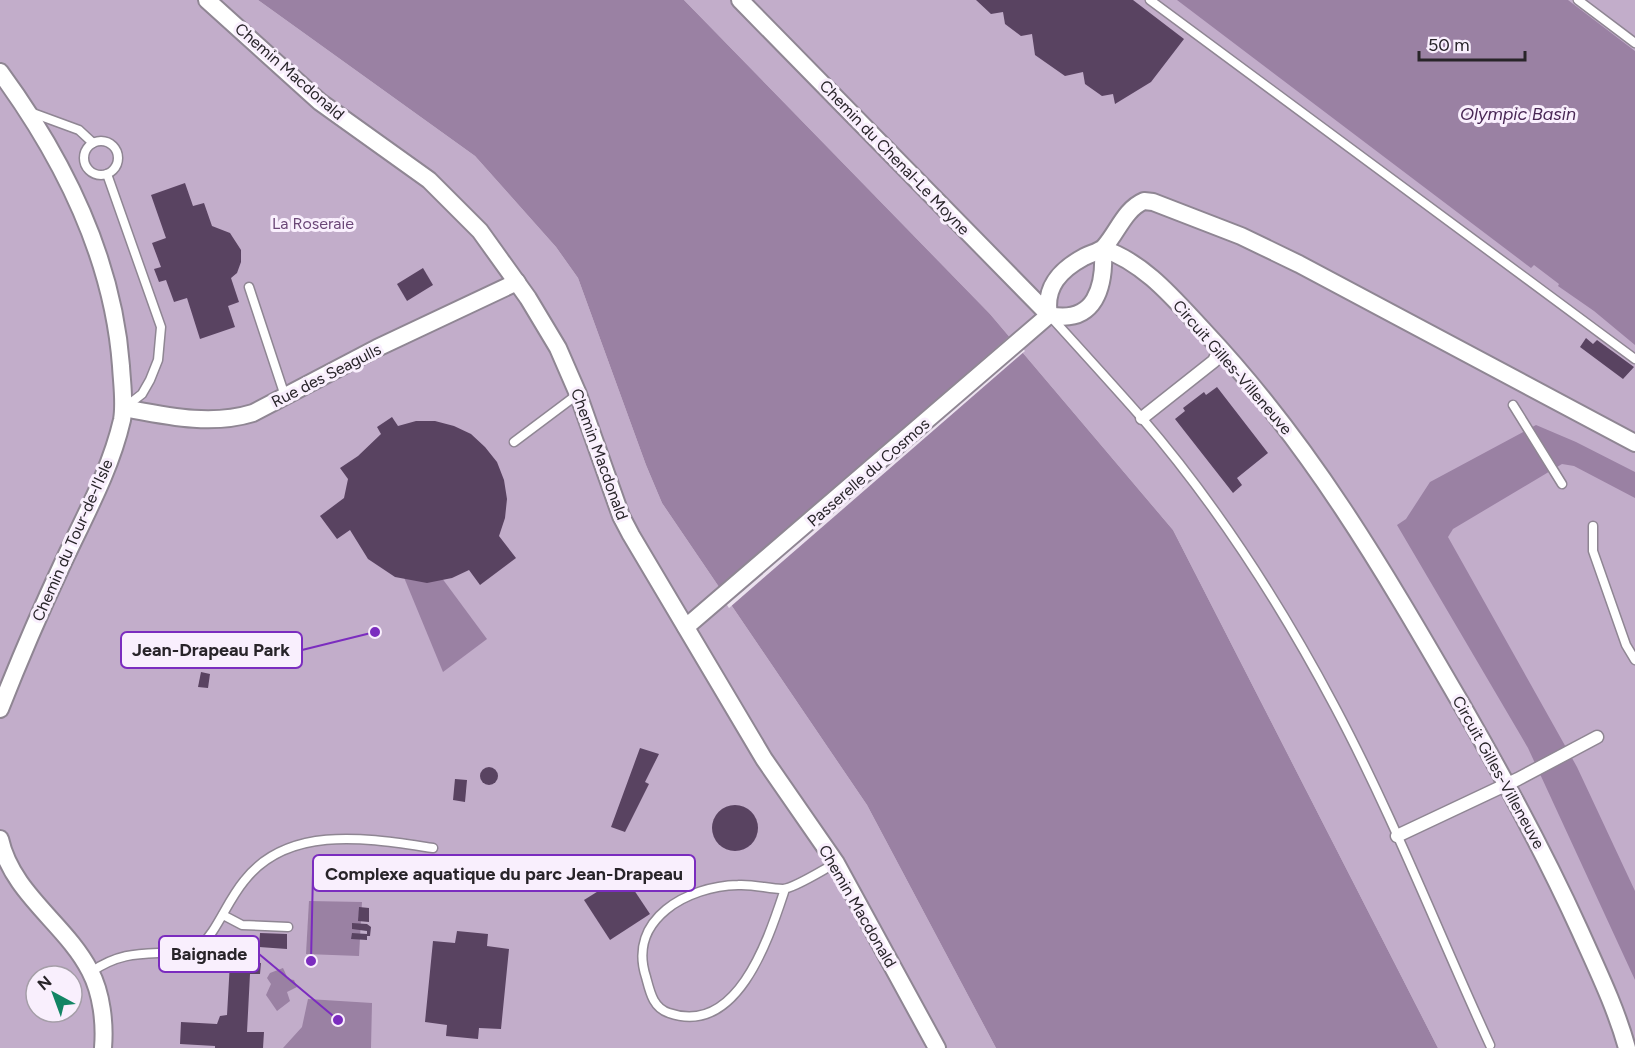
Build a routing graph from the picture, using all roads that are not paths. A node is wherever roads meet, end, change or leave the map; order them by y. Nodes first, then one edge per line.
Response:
1 (207, 0) edge
2 (740, 0) edge
3 (1150, 0) edge
4 (1578, 0) edge
5 (1635, 42) edge
6 (0, 72) edge
7 (29, 111) junction
8 (93, 143) junction
9 (107, 174) junction
10 (1103, 249) junction
11 (517, 282) junction
12 (249, 288) dead end
13 (1049, 315) junction
14 (1221, 348) junction
15 (1635, 359) edge
16 (578, 394) junction
17 (285, 396) junction
18 (1514, 407) dead end
19 (124, 408) junction
20 (1142, 418) junction
21 (514, 442) dead end
22 (1635, 443) edge
23 (1562, 484) dead end
24 (1593, 526) dead end
25 (686, 627) junction
26 (1635, 660) edge
27 (0, 709) edge
28 (1597, 737) dead end
29 (1513, 781) junction
30 (1397, 836) junction
31 (0, 839) edge
32 (433, 848) dead end
33 (836, 863) junction
34 (785, 889) junction
35 (223, 915) junction
36 (288, 927) dead end
37 (198, 949) junction
38 (237, 950) dead end
39 (91, 972) junction
40 (1490, 1045) dead end
41 (103, 1048) edge
42 (937, 1048) edge
43 (1627, 1048) edge

1 - 11 street, Chemin Macdonald
2 - 13 street, Chemin du Chenal-Le Moyne
3 - 15 lane
4 - 5 lane
6 - 7 street, Chemin du Tour-de-l'Isle
7 - 8 lane
7 - 19 street, Chemin du Tour-de-l'Isle
8 - 9 lane
8 - 9 lane
9 - 19 lane
10 - 13 street
10 - 13 street
10 - 14 street, Circuit Gilles-Villeneuve
10 - 22 street
11 - 16 street, Chemin Macdonald
11 - 17 street, Rue des Seagulls
12 - 17 lane
13 - 20 lane
13 - 25 street, Passerelle du Cosmos
14 - 20 street
14 - 29 street, Circuit Gilles-Villeneuve
16 - 21 lane
16 - 25 street, Chemin Macdonald
17 - 19 street, Rue des Seagulls
18 - 23 lane
19 - 27 street, Chemin du Tour-de-l'Isle
20 - 30 lane
24 - 26 lane
25 - 33 street, Chemin Macdonald
28 - 29 street
29 - 30 street
29 - 43 street, Circuit Gilles-Villeneuve
30 - 40 lane
31 - 39 street
32 - 35 lane
33 - 34 lane
33 - 42 street, Chemin Macdonald
34 - 34 lane
35 - 36 lane
35 - 37 lane
37 - 38 lane
37 - 39 lane
39 - 41 street

